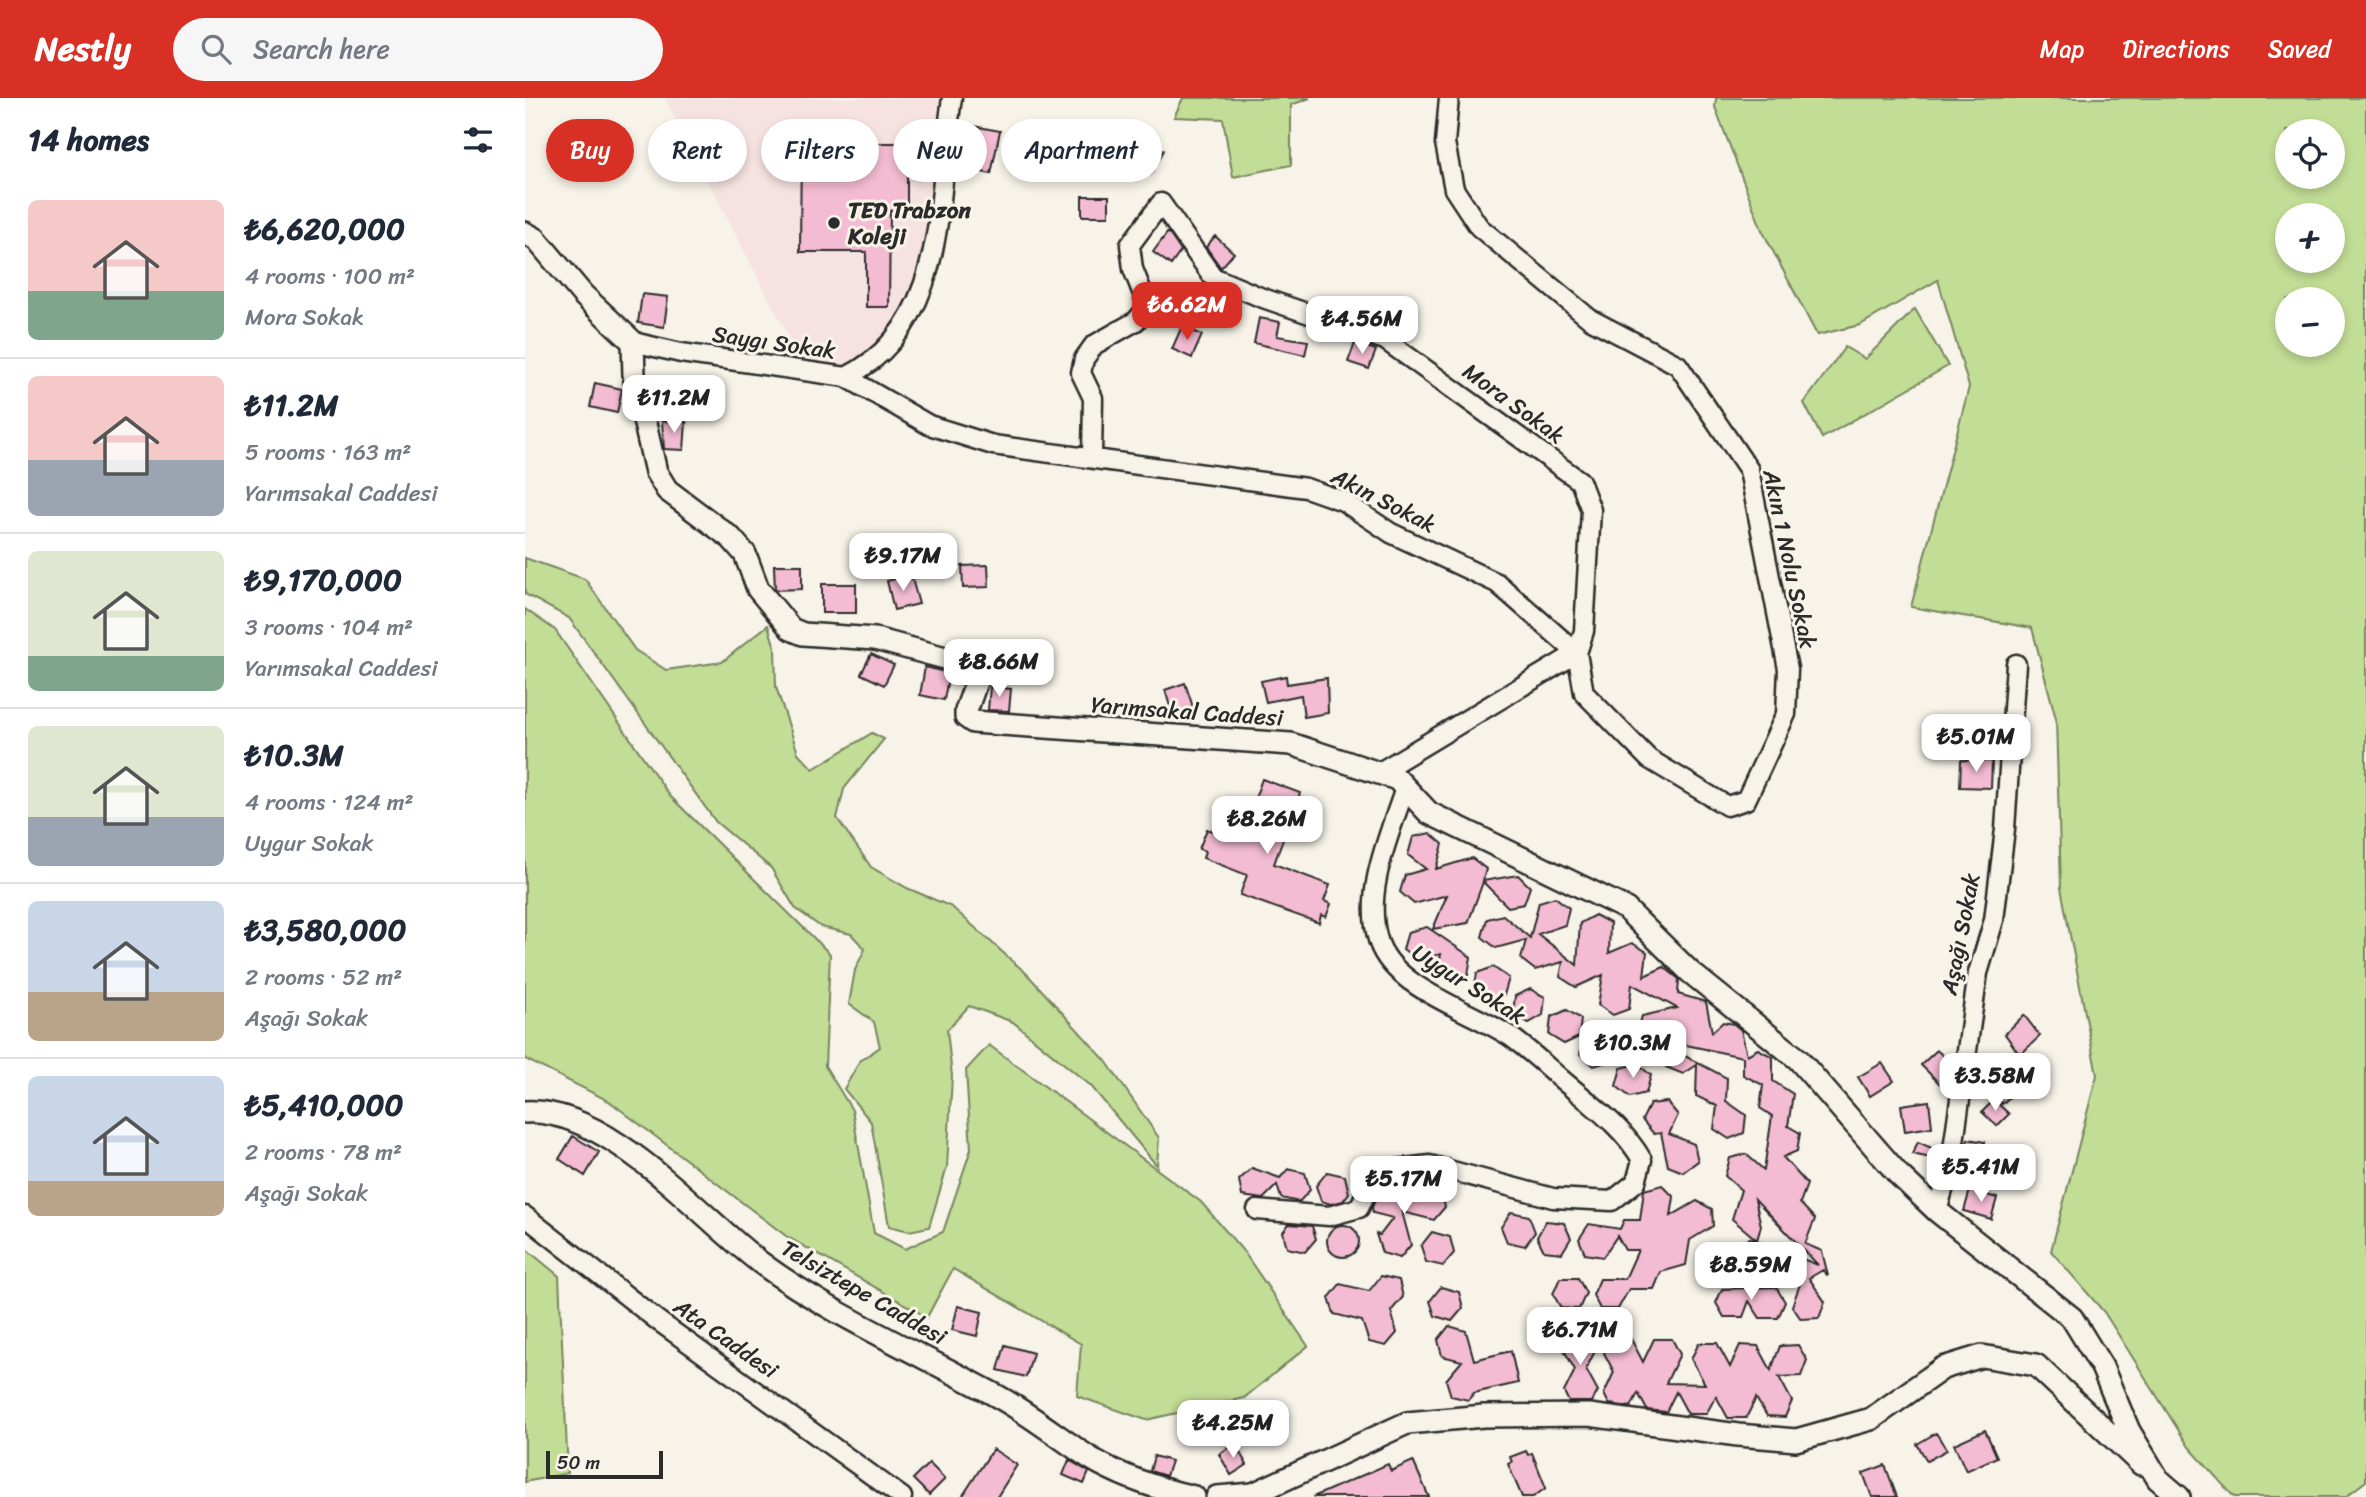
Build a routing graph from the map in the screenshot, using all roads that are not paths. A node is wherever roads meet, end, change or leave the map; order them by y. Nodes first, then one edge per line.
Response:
1 (952, 98) edge
2 (1449, 98) edge
3 (525, 233) edge
4 (633, 342) junction
5 (846, 377) junction
6 (1092, 457) junction
7 (1577, 653) junction
8 (2016, 664) dead end
9 (1378, 773) junction
10 (1405, 788) junction
11 (525, 1112) edge
12 (1257, 1210) dead end
13 (1937, 1211) junction
14 (525, 1216) edge
15 (2158, 1479) junction
16 (902, 1497) edge
17 (1194, 1497) edge
18 (1217, 1497) edge
19 (2179, 1497) edge

1 - 5 street, Saygı Sokak
2 - 7 street, Akın 1 Nolu Sokak
3 - 4 street
4 - 5 street, Saygı Sokak
4 - 9 street, Yarımsakal Caddesi
5 - 6 street, Akın Sokak
6 - 7 street, Akın Sokak
6 - 7 street, Mora Sokak
7 - 9 street
8 - 13 street, Aşağı Sokak
9 - 10 street, Yarımsakal Caddesi
10 - 12 street, Uygur Sokak
10 - 13 street, Yarımsakal Caddesi
11 - 17 street, Telsiztepe Caddesi
13 - 15 street
14 - 16 street, Ata Caddesi
15 - 18 street
15 - 19 street

